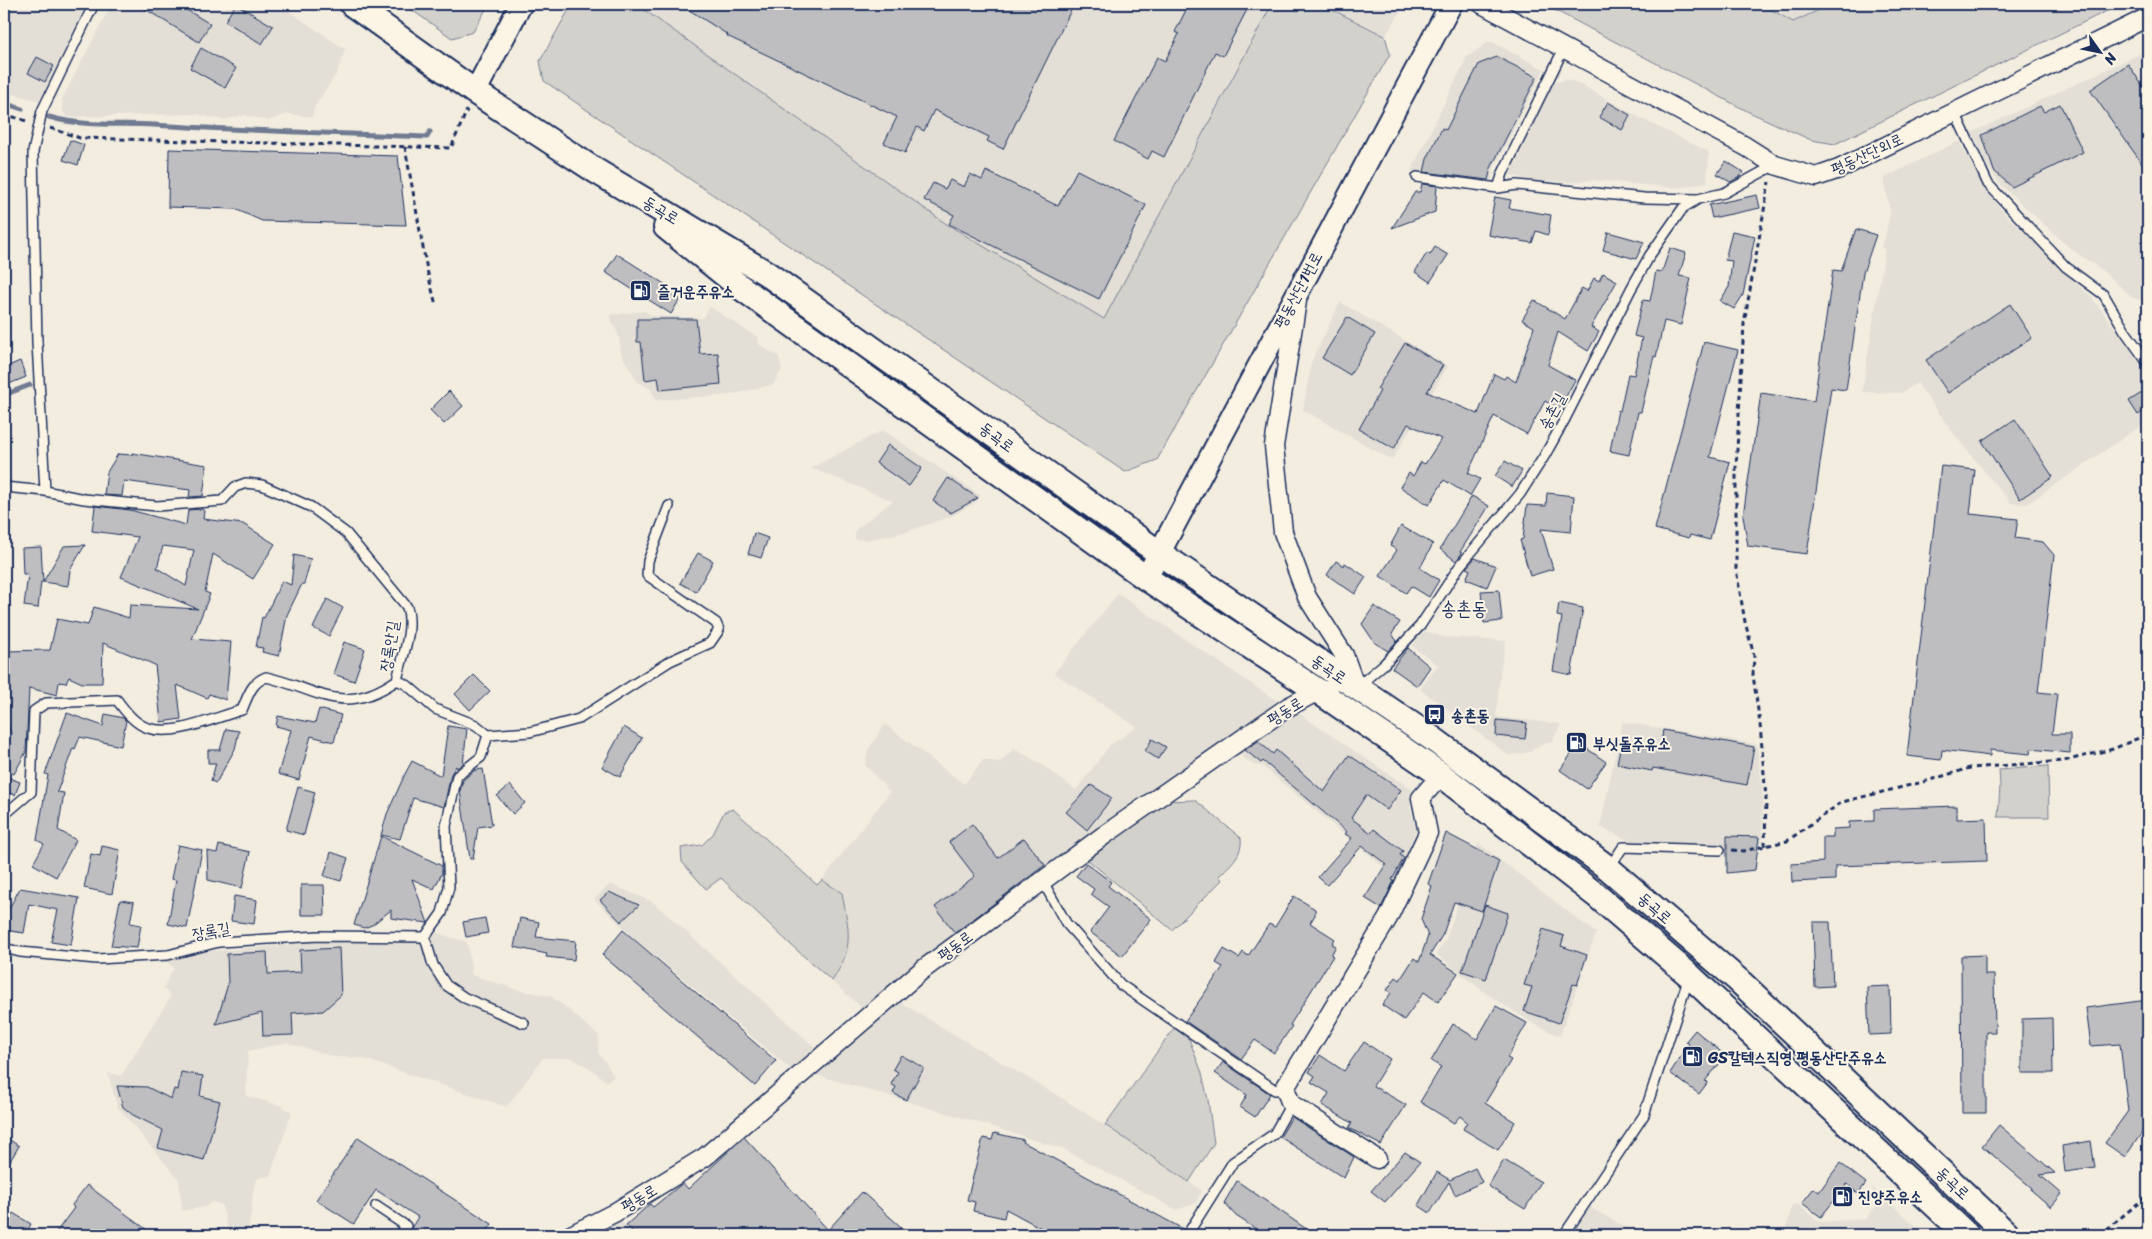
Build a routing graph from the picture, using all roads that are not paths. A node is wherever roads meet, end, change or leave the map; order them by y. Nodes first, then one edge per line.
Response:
1 (94, 4) edge
2 (352, 4) edge
3 (521, 4) edge
4 (1451, 4) edge
5 (1482, 4) edge
6 (2148, 16) edge
7 (1564, 48) junction
8 (475, 92) junction
9 (1955, 112) junction
10 (1775, 165) junction
11 (596, 171) junction
12 (1417, 178) dead end
13 (1498, 188) junction
14 (1698, 198) junction
15 (1299, 288) junction
16 (2148, 363) edge
17 (4, 487) edge
18 (45, 491) junction
19 (669, 506) dead end
20 (1159, 553) junction
21 (1146, 578) junction
22 (396, 680) junction
23 (1356, 688) junction
24 (1318, 691) junction
25 (488, 735) junction
26 (1441, 775) junction
27 (4, 815) edge
28 (1720, 850) road end
29 (1608, 868) junction
30 (1042, 880) junction
31 (425, 937) junction
32 (4, 948) edge
33 (1689, 975) junction
34 (524, 1023) dead end
35 (1284, 1088) junction
36 (1290, 1104) junction
37 (1377, 1159) dead end
38 (376, 1206) dead end
39 (400, 1235) edge
40 (571, 1235) edge
41 (1187, 1235) edge
42 (1564, 1235) edge
43 (1967, 1235) edge
44 (2008, 1235) edge

1 - 18 lane
2 - 8 main road, 동곡로
3 - 8 street
4 - 15 street, 평동산단1번로
5 - 7 street, 평동산단외로
6 - 9 street, 평동산단외로
7 - 10 street, 평동산단외로
7 - 13 lane
8 - 11 main road, 동곡로
9 - 10 street, 평동산단외로
9 - 16 lane
10 - 14 lane, 송촌길
11 - 20 main road, 동곡로
11 - 21 main road, 동곡로
12 - 13 lane
13 - 14 lane
14 - 23 lane, 송촌길
15 - 20 street, 평동산단1번로
15 - 23 street
17 - 18 lane, 장록안길
18 - 22 lane, 장록안길
19 - 25 lane
20 - 21 street, 평동산단1번로
20 - 23 main road, 동곡로
21 - 24 main road, 동곡로
22 - 25 lane, 장록안길
22 - 27 lane
23 - 24 street, 평동로
23 - 29 main road, 동곡로
24 - 26 main road, 동곡로
24 - 30 street, 평동로
25 - 31 lane
26 - 33 main road, 동곡로
26 - 35 street
28 - 29 lane
29 - 44 main road, 동곡로
30 - 35 lane
30 - 40 street, 평동로
31 - 32 lane, 장록길
31 - 34 lane
33 - 42 lane
33 - 43 main road, 동곡로
35 - 36 street
36 - 37 street
36 - 41 lane
38 - 39 lane

